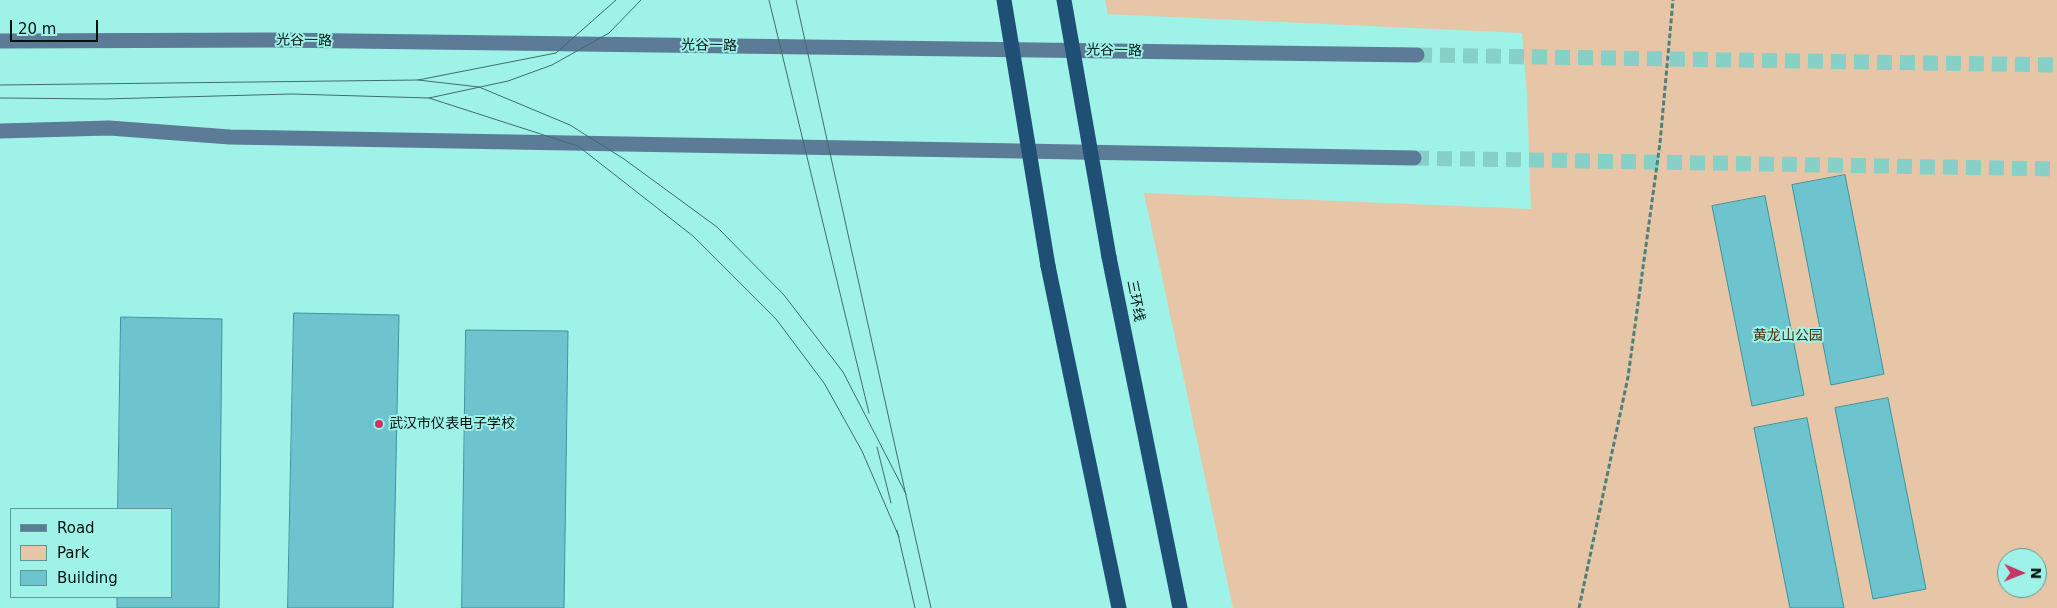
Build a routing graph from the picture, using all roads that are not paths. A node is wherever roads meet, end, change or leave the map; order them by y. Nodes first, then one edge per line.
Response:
1 (1004, 0) edge
2 (1064, 0) edge
3 (0, 41) edge
4 (1417, 55) tunnel mouth
5 (0, 131) edge
6 (1414, 158) tunnel mouth
7 (1119, 608) edge
8 (1180, 608) edge

1 - 7 highway, bridge
2 - 8 highway, 三环线, bridge
3 - 4 main road, 光谷一路
5 - 6 main road

